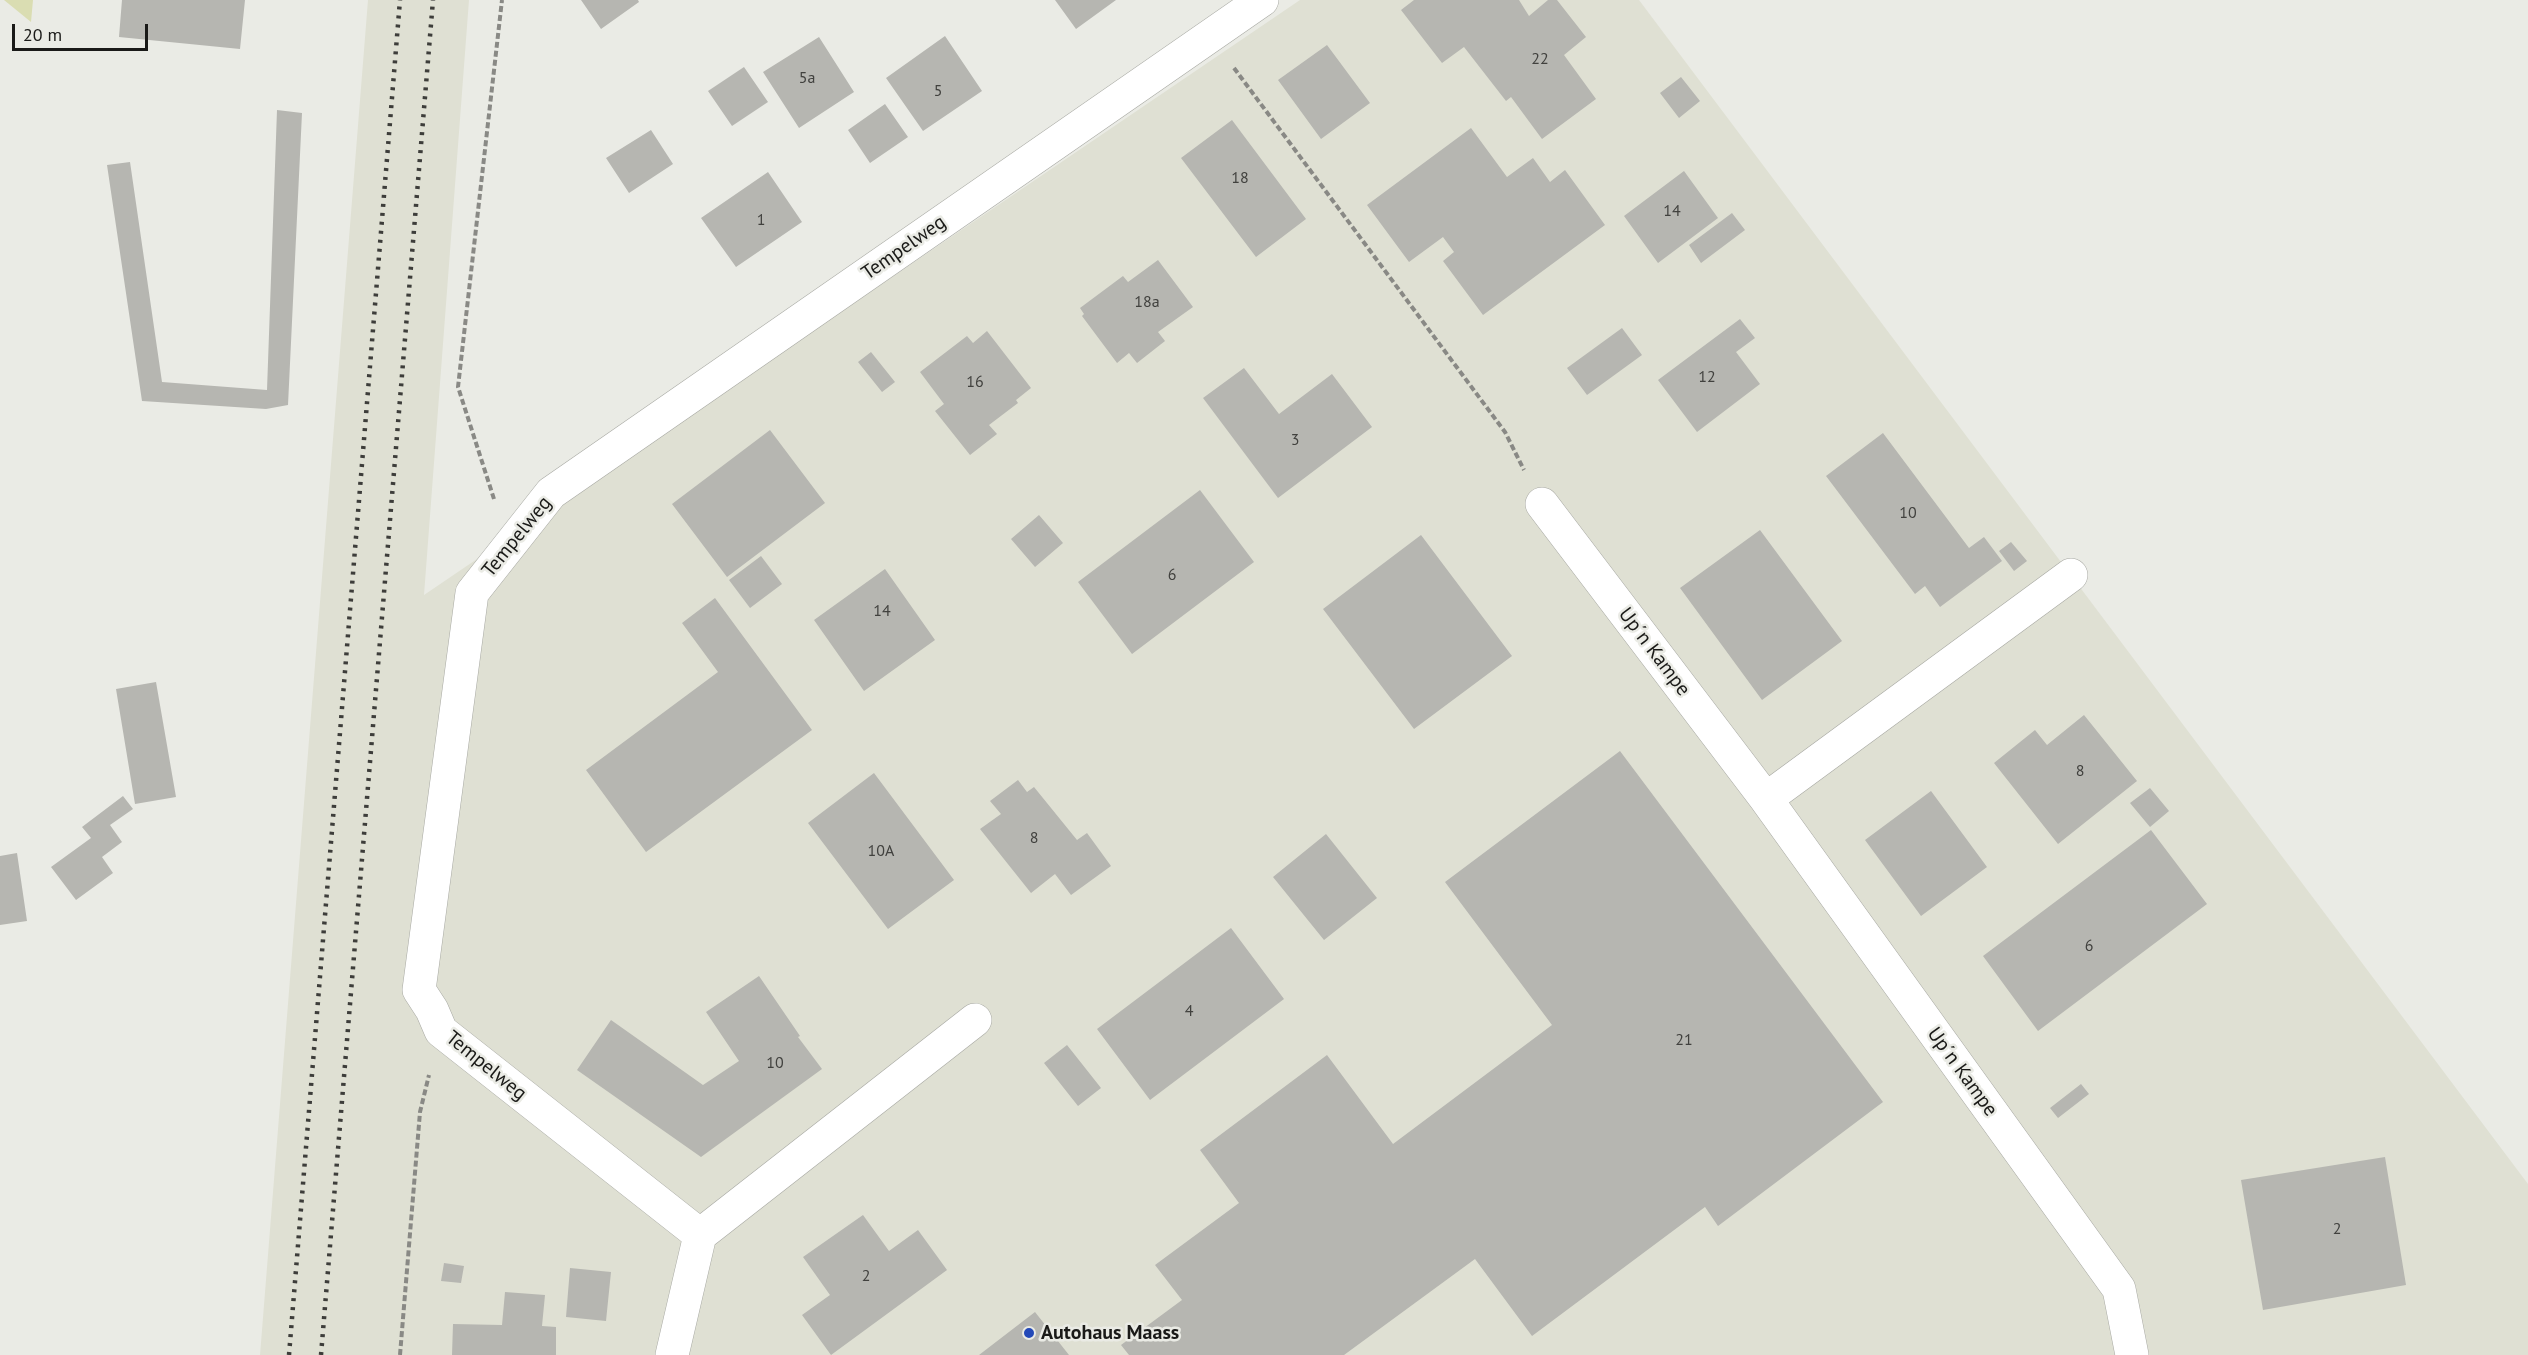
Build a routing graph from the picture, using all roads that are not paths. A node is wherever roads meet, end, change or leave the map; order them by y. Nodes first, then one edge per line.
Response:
1 (1262, 0) edge
2 (1542, 504) road end
3 (2071, 575) dead end
4 (1767, 799) junction
5 (975, 1020) dead end
6 (700, 1235) junction
7 (672, 1355) edge
8 (2132, 1355) edge

1 - 6 street, Tempelweg
2 - 4 street, Up´n Kampe
3 - 4 street
4 - 8 street, Up´n Kampe
5 - 6 street
6 - 7 street

